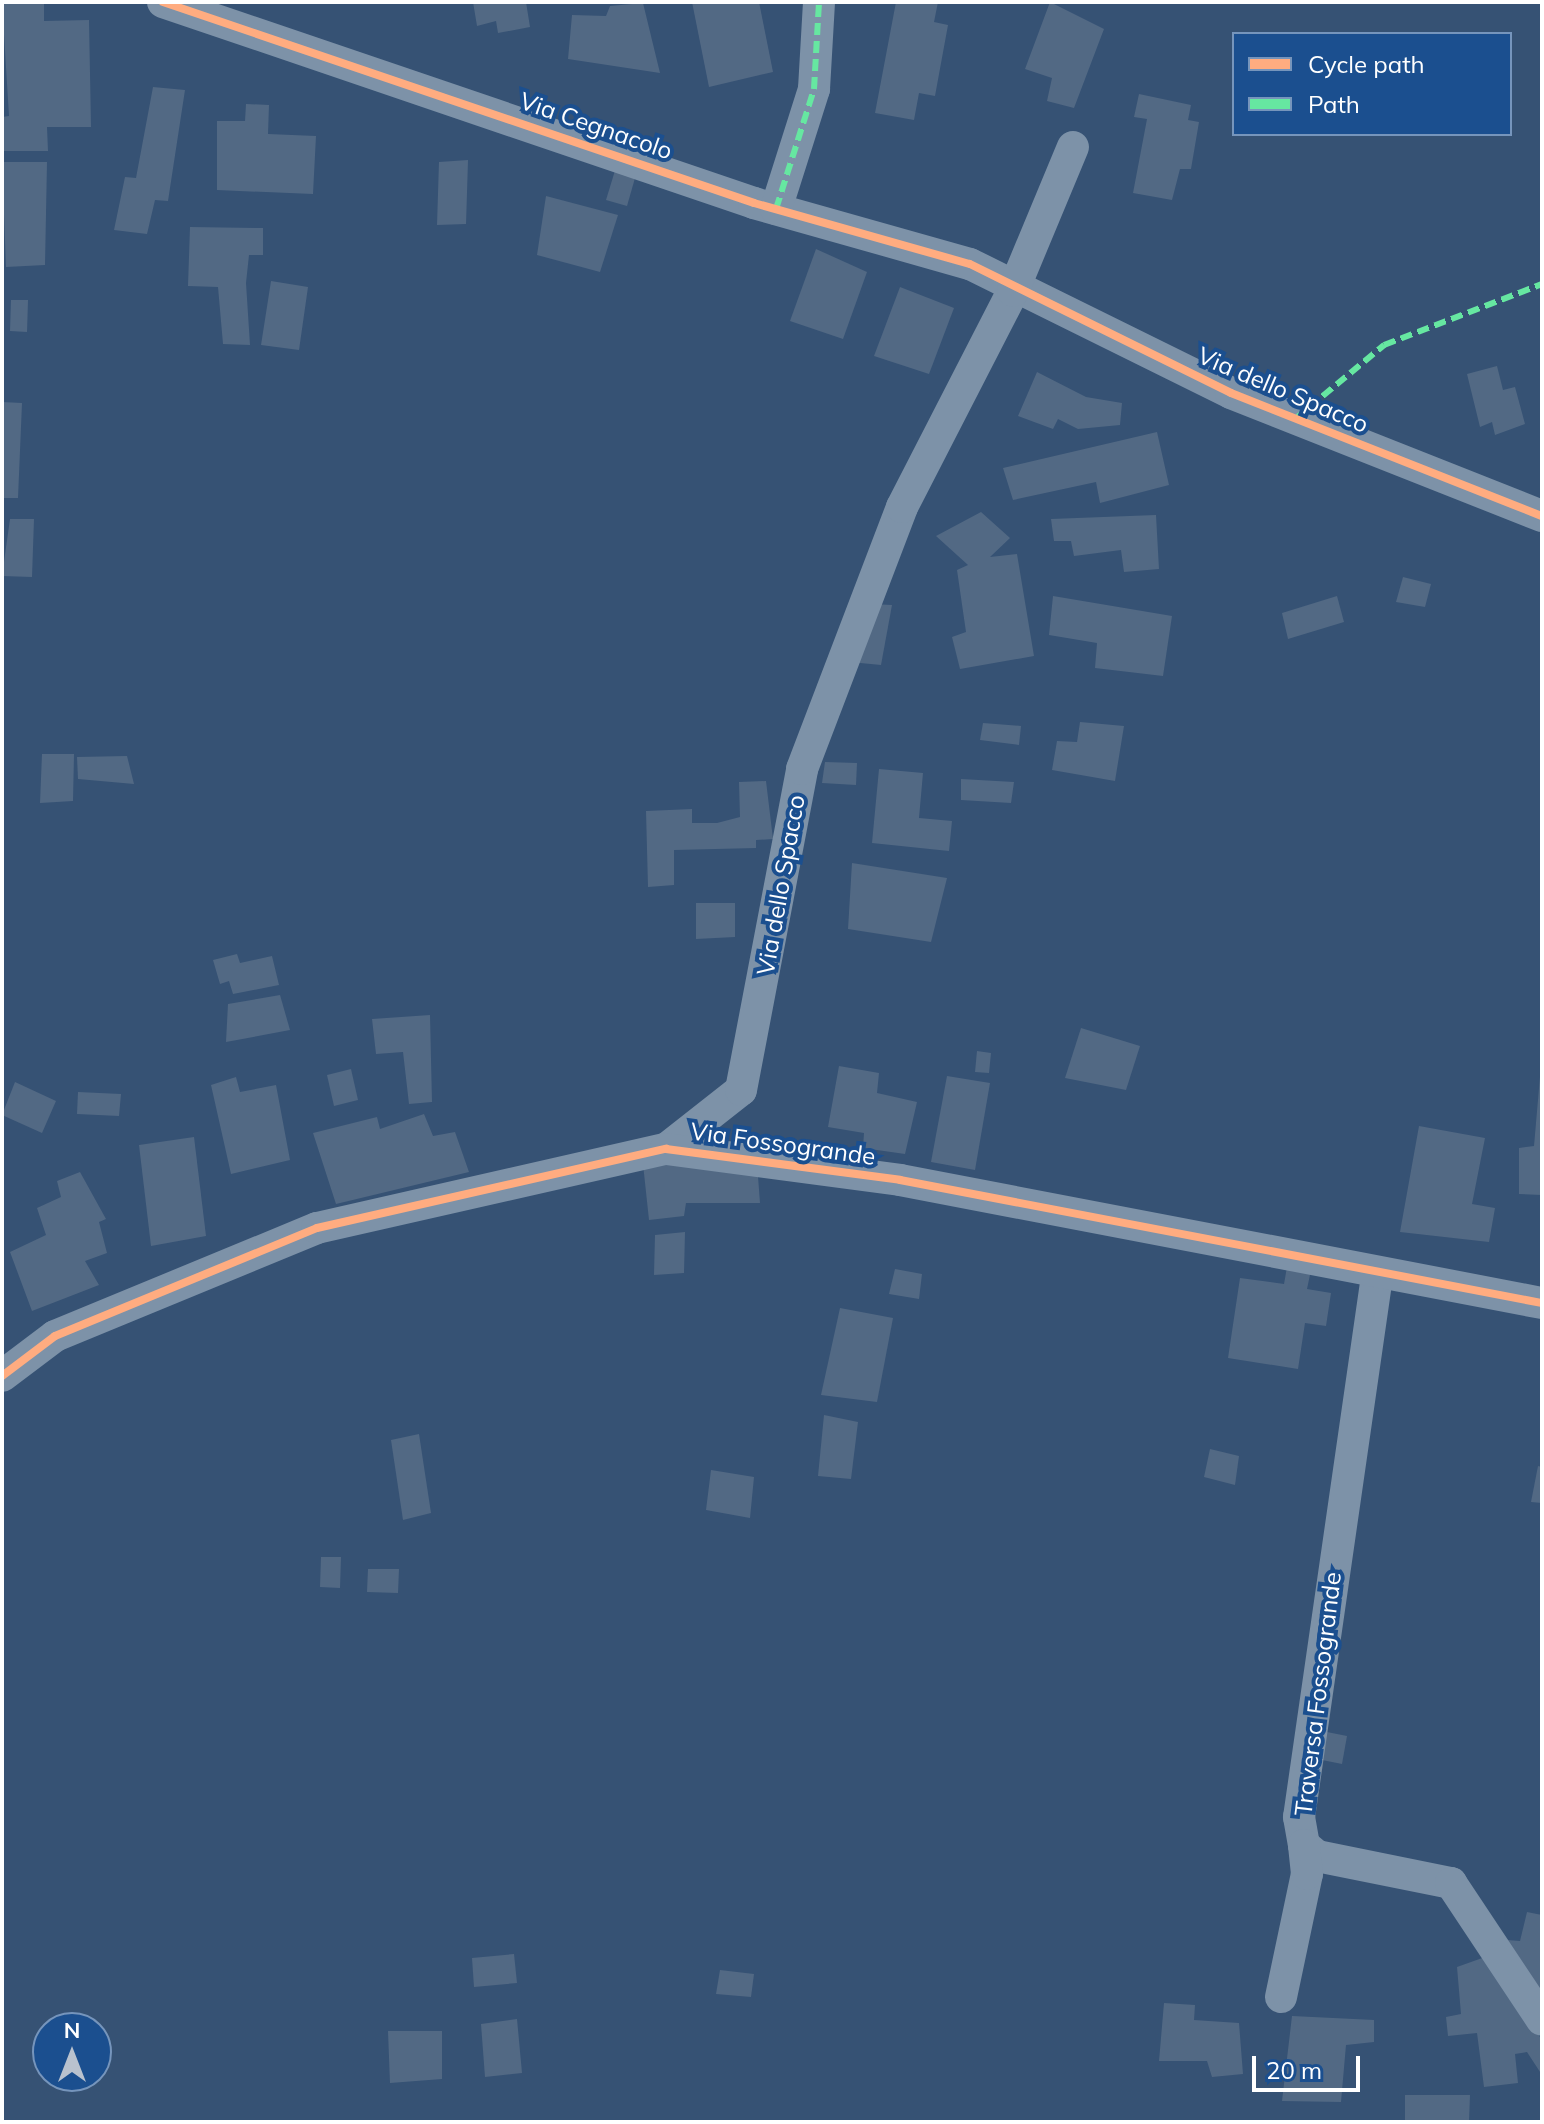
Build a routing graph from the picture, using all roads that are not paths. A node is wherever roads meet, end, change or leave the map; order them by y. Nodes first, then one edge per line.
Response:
1 (163, 2) edge
2 (819, 2) edge
3 (1073, 147) dead end
4 (776, 209) junction
5 (1013, 291) junction
6 (1542, 516) edge
7 (666, 1149) junction
8 (1377, 1276) junction
9 (1542, 1303) edge
10 (2, 1376) edge
11 (1304, 1845) junction
12 (1281, 1997) dead end
13 (1542, 2020) edge

1 - 4 street, Via Cegnacolo
2 - 4 street
3 - 5 street
4 - 5 street, Via Cegnacolo
5 - 6 street, Via dello Spacco
5 - 7 street, Via dello Spacco
7 - 8 street, Via Fossogrande
7 - 10 street, Via Fossogrande
8 - 9 street, Via Fossogrande
8 - 11 street, Traversa Fossogrande
11 - 12 street
11 - 13 street, Traversa Fossogrande

